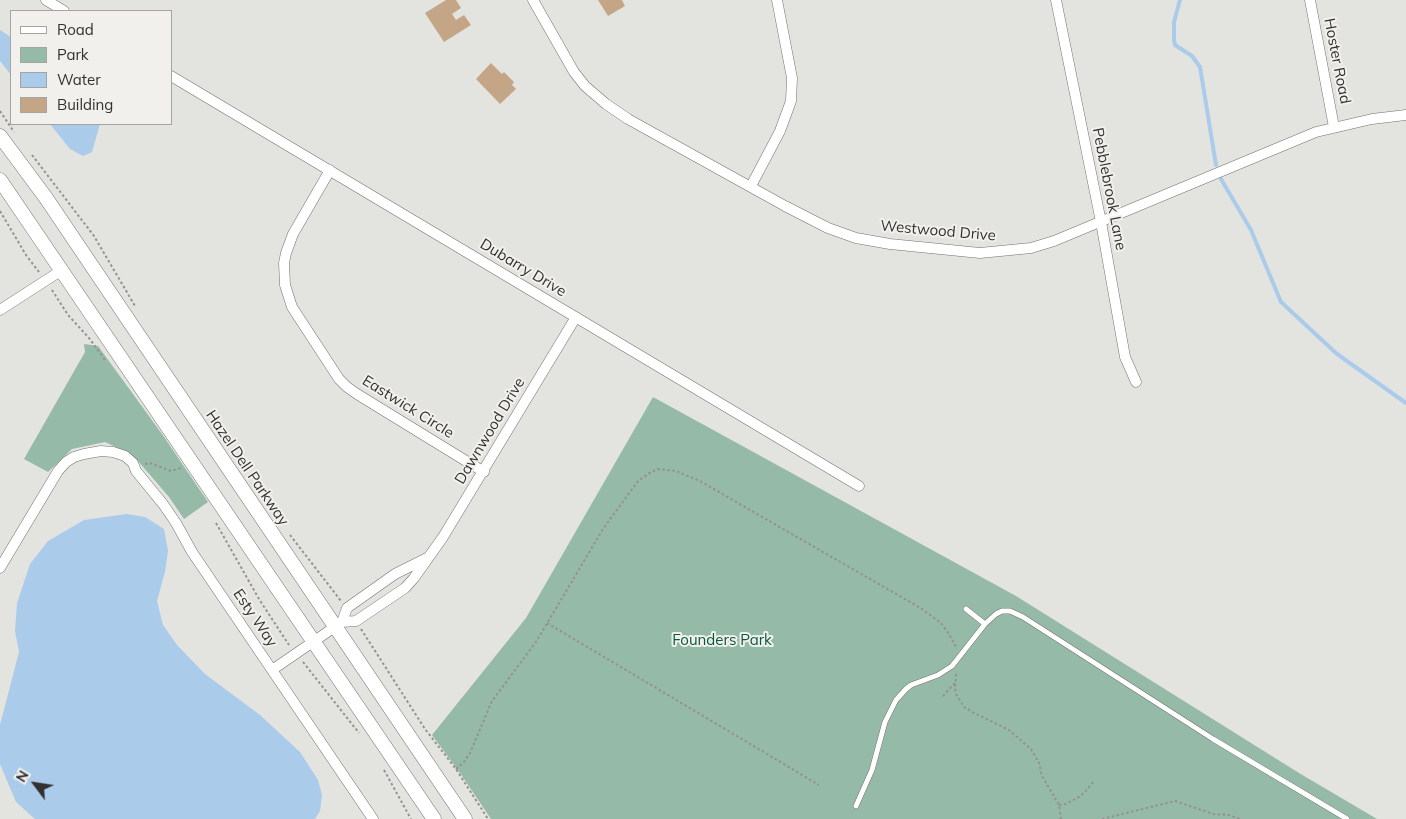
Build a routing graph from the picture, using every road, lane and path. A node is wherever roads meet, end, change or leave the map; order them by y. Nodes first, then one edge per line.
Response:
1 (46, 0) edge
2 (532, 0) edge
3 (777, 0) edge
4 (1056, 0) edge
5 (1310, 0) edge
6 (62, 10) edge
7 (172, 77) edge
8 (0, 111) edge
9 (1406, 115) edge
10 (1334, 127) junction
11 (0, 136) edge
12 (17, 136) dead end
13 (32, 156) dead end
14 (330, 170) junction
15 (0, 180) edge
16 (751, 186) junction
17 (0, 211) edge
18 (1101, 222) junction
19 (36, 268) dead end
20 (62, 270) junction
21 (55, 294) dead end
22 (136, 307) dead end
23 (0, 310) edge
24 (576, 317) junction
25 (107, 362) dead end
26 (1136, 382) dead end
27 (181, 468) dead end
28 (136, 471) junction
29 (484, 472) junction
30 (859, 486) dead end
31 (215, 520) dead end
32 (287, 532) dead end
33 (428, 558) junction
34 (0, 568) edge
35 (338, 596) dead end
36 (966, 609) dead end
37 (547, 623) junction
38 (338, 624) junction
39 (984, 624) junction
40 (362, 631) dead end
41 (314, 641) junction
42 (290, 645) dead end
43 (957, 659) junction
44 (304, 664) dead end
45 (272, 670) junction
46 (955, 683) junction
47 (943, 696) dead end
48 (360, 735) dead end
49 (381, 765) dead end
50 (456, 770) junction
51 (1093, 782) dead end
52 (819, 785) dead end
53 (1059, 805) junction
54 (856, 806) dead end
55 (373, 819) edge
56 (411, 819) edge
57 (434, 819) edge
58 (465, 819) edge
59 (488, 819) edge
60 (1061, 819) edge
61 (1102, 819) edge
62 (1240, 819) edge
63 (1347, 819) edge

1 - 6 street
2 - 16 street, Westwood Drive
3 - 16 street
4 - 18 street, Pebblebrook Lane
5 - 10 street, Hoster Road
7 - 14 street, Dubarry Drive
8 - 12 path
9 - 10 street, Westwood Drive
10 - 18 street, Westwood Drive
11 - 38 main road, Hazel Dell Parkway
13 - 22 path
14 - 24 street, Dubarry Drive
14 - 29 street, Eastwick Circle
15 - 20 main road
16 - 18 street, Westwood Drive
17 - 19 path
18 - 26 street, Pebblebrook Lane
20 - 23 street
20 - 41 main road
21 - 25 path
24 - 29 street, Dawnwood Drive
24 - 30 street, Dubarry Drive
27 - 28 path
28 - 34 street, Esty Way
28 - 45 street, Esty Way
29 - 33 street, Dawnwood Drive
31 - 42 path
32 - 35 path
33 - 38 street, Dawnwood Drive
33 - 38 street, Dawnwood Drive
36 - 39 lane
37 - 43 path
37 - 50 path
37 - 52 path
38 - 41 street, Dawnwood Drive
38 - 58 main road, Hazel Dell Parkway
39 - 43 lane
39 - 63 lane
40 - 50 path
41 - 45 street, Dawnwood Drive
41 - 57 main road
43 - 46 path
43 - 54 lane
44 - 48 path
45 - 55 street, Esty Way
46 - 47 path
46 - 53 path
49 - 56 path
50 - 59 path
51 - 53 path
53 - 60 path
61 - 62 path

